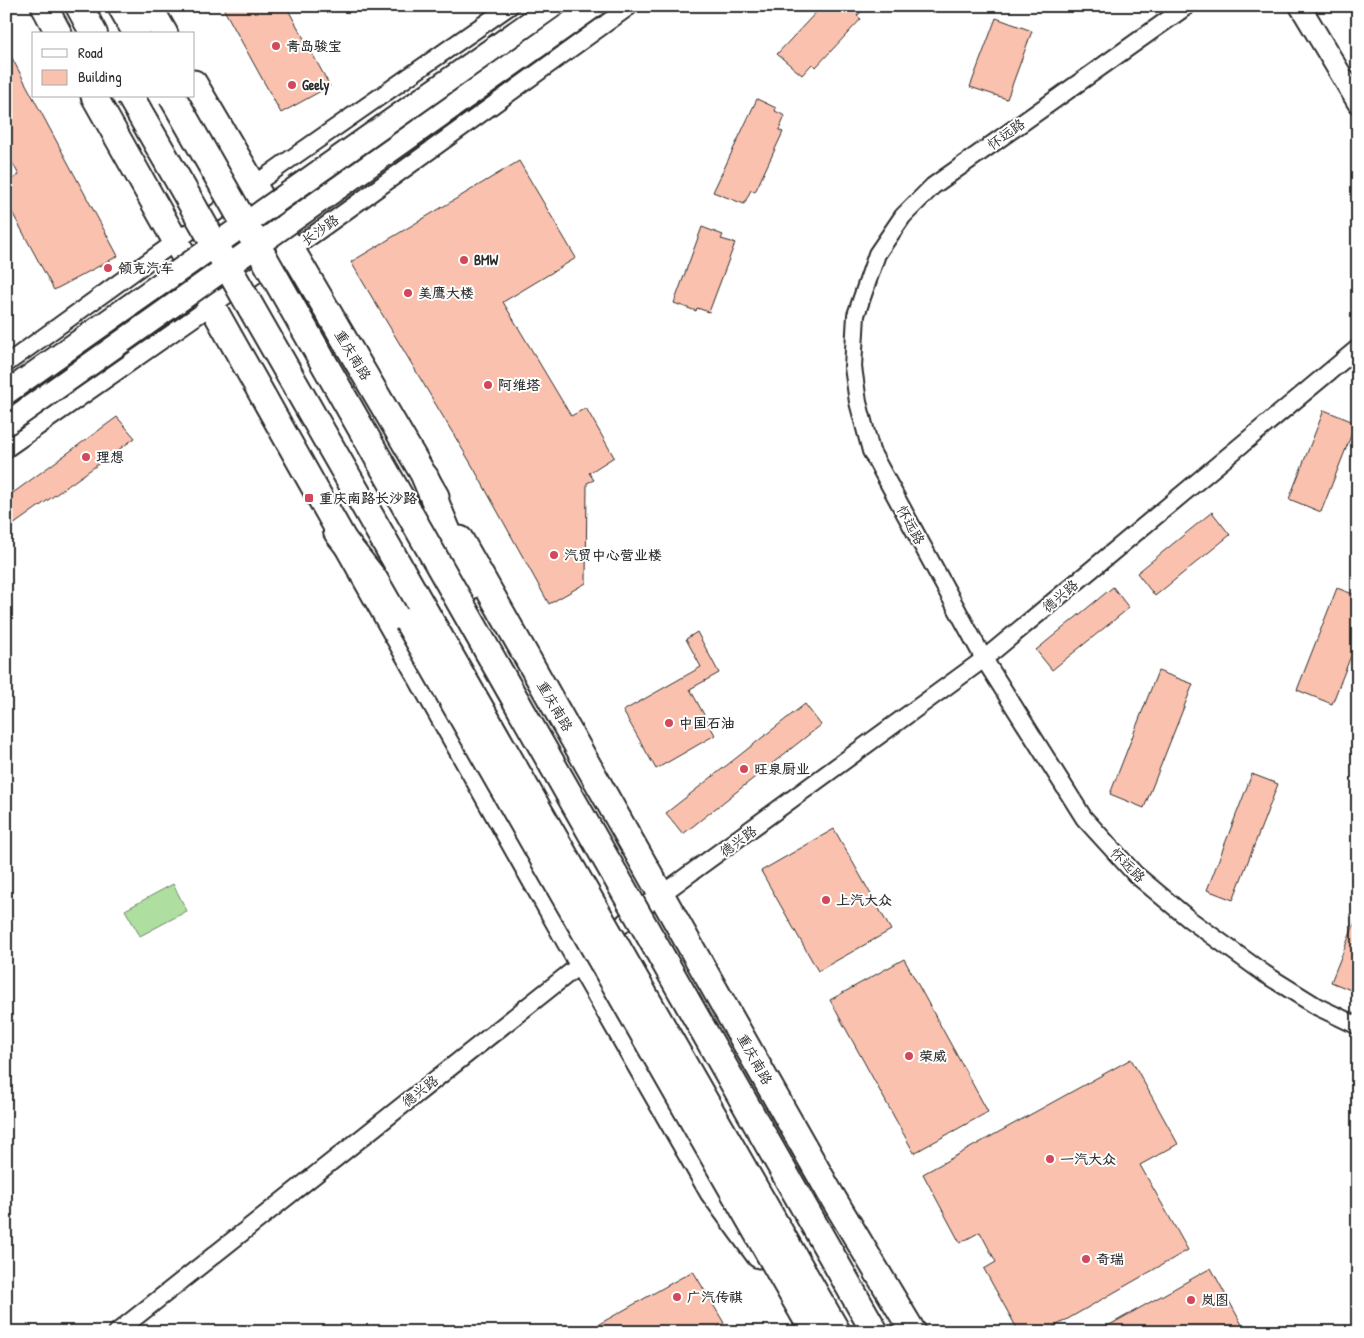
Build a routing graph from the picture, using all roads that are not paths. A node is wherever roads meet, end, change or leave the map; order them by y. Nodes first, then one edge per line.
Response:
1 (44, 6) edge
2 (79, 6) edge
3 (121, 6) edge
4 (149, 6) edge
5 (510, 6) edge
6 (553, 6) edge
7 (594, 6) edge
8 (630, 6) edge
9 (1187, 6) edge
10 (1300, 6) edge
11 (58, 32) edge
12 (93, 32) edge
13 (136, 32) edge
14 (164, 32) edge
15 (195, 85) edge
16 (95, 98) edge
17 (131, 98) edge
18 (173, 98) edge
19 (1358, 103) edge
20 (254, 186) junction
21 (176, 242) junction
22 (291, 250) junction
23 (211, 306) junction
24 (1358, 348) edge
25 (6, 364) edge
26 (6, 393) edge
27 (6, 424) edge
28 (6, 449) edge
29 (425, 477) junction
30 (338, 532) junction
31 (984, 659) junction
32 (663, 896) junction
33 (582, 963) junction
34 (1358, 1026) edge
35 (117, 1332) edge
36 (810, 1332) edge
37 (814, 1332) edge
38 (837, 1332) edge
39 (875, 1332) edge
40 (895, 1332) edge
41 (913, 1332) edge

1 - 11 main road
2 - 12 highway
3 - 13 highway
4 - 14 main road
5 - 20 street
6 - 26 main road, bridge
7 - 27 main road, 长沙路, bridge
8 - 22 street, 长沙路
9 - 31 street, 怀远路
10 - 19 street
15 - 20 main road, 重庆南路
16 - 21 main road
17 - 38 highway, bridge
18 - 39 highway, bridge
20 - 21 street
20 - 22 main road, 重庆南路
21 - 23 main road
21 - 25 street
22 - 23 street, 长沙路
22 - 29 main road, 重庆南路
23 - 28 street, 长沙路
23 - 30 main road
24 - 31 street, 德兴路
29 - 32 main road, 重庆南路
29 - 40 highway
30 - 33 main road
30 - 37 highway, bridge
31 - 32 street, 德兴路
31 - 34 street, 怀远路
32 - 33 street, 德兴路
32 - 41 main road, 重庆南路
33 - 35 street, 德兴路
33 - 36 main road

